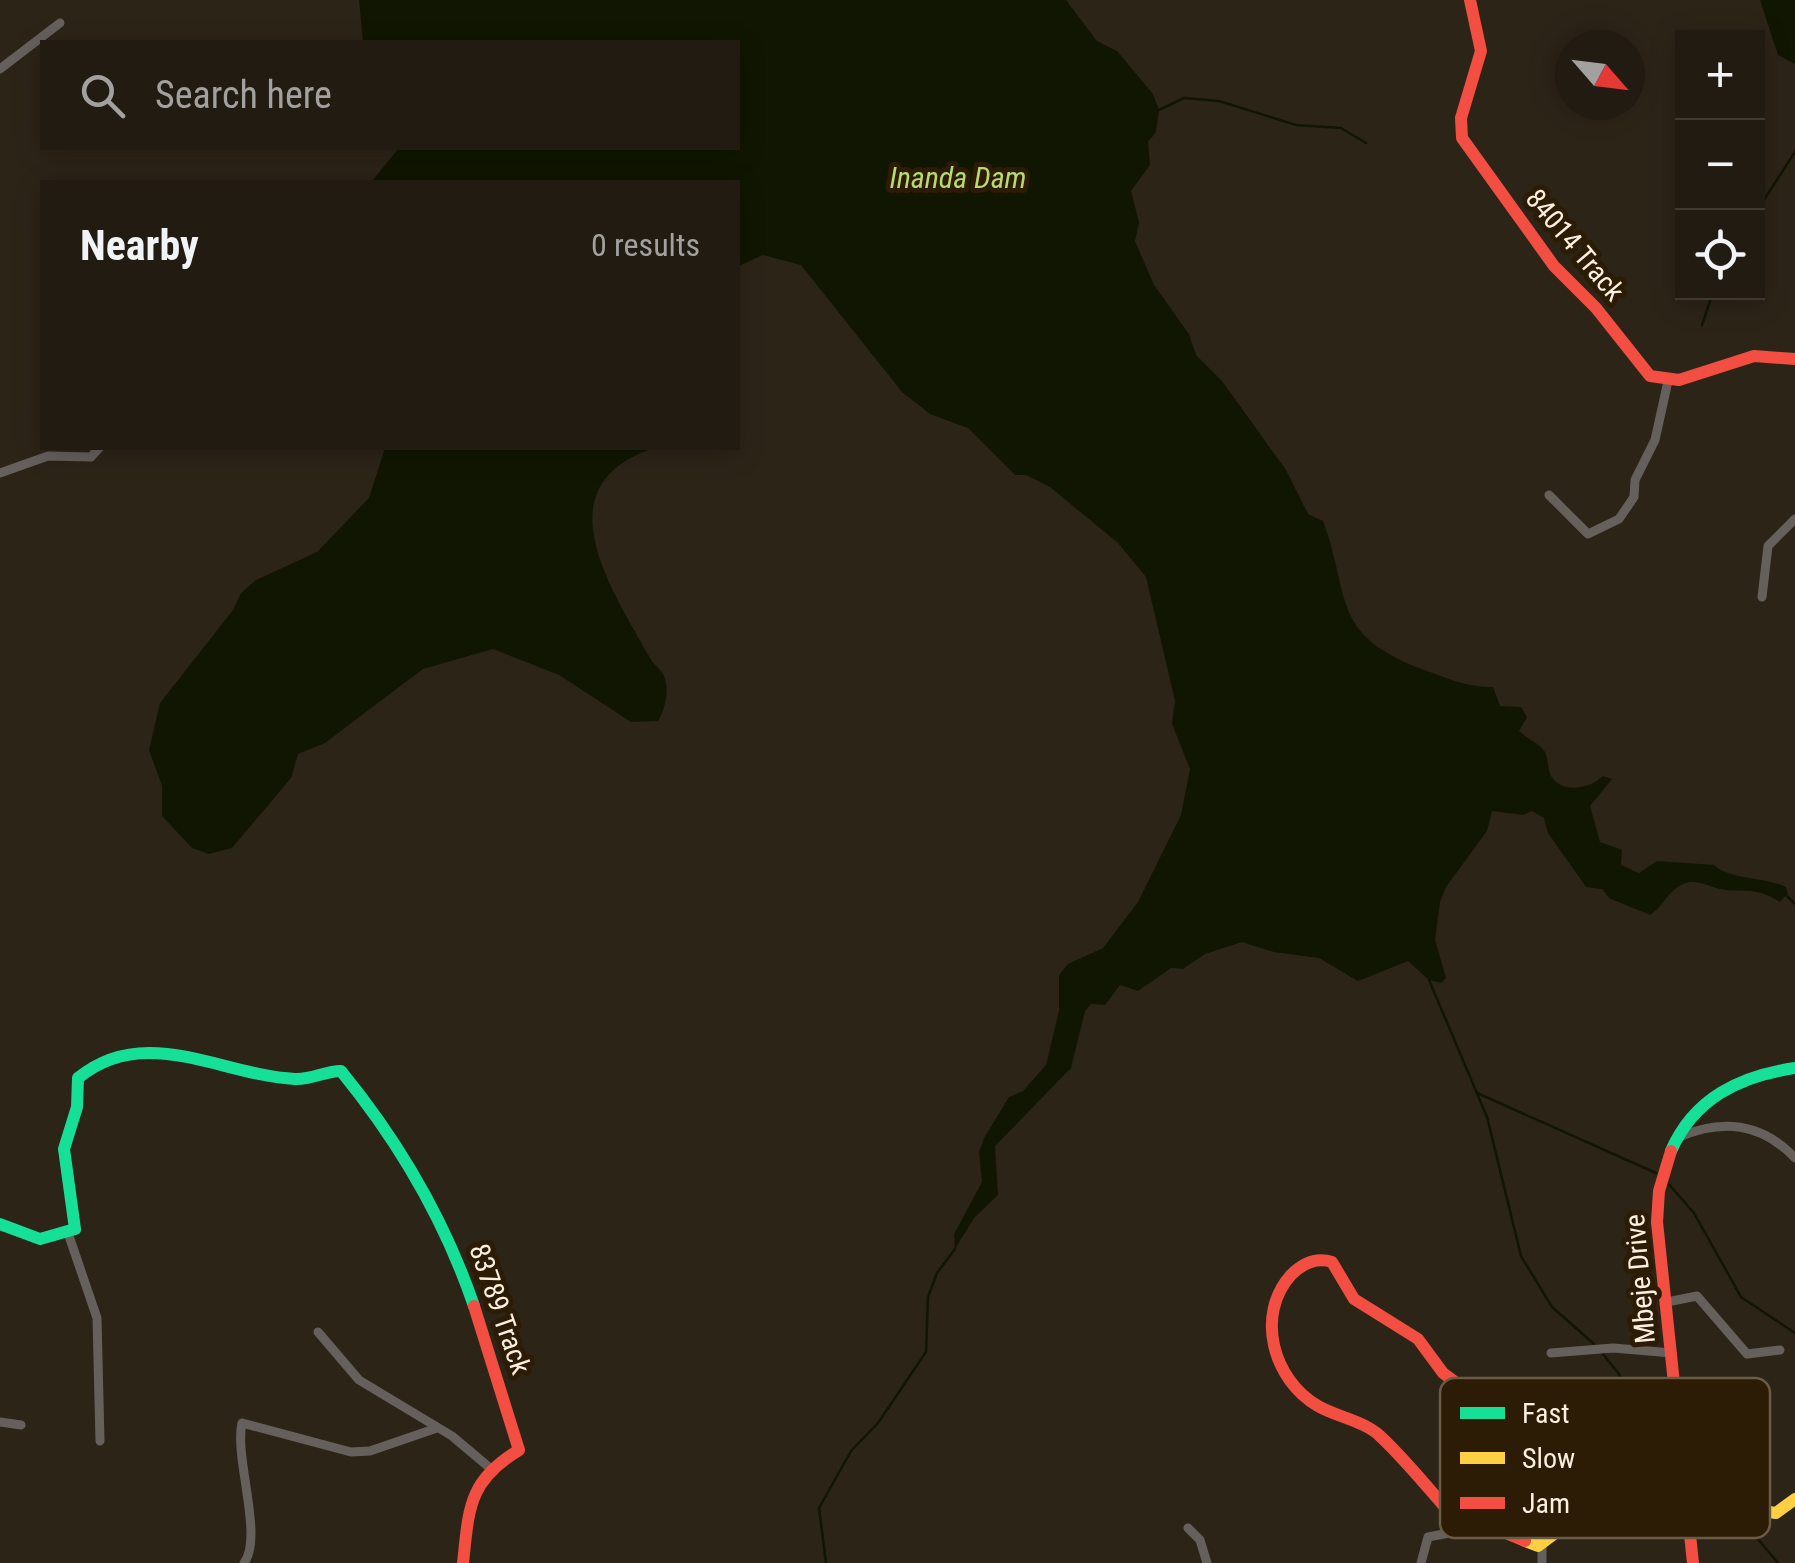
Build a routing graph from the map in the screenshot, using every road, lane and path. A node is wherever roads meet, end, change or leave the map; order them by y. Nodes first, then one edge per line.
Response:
1 (1470, 0) edge
2 (60, 22) dead end
3 (0, 69) edge
4 (1795, 360) edge
5 (1668, 381) junction
6 (97, 450) edge
7 (0, 473) edge
8 (1548, 495) dead end
9 (1795, 519) edge
10 (1762, 598) dead end
11 (1795, 1068) edge
12 (1679, 1138) junction
13 (1795, 1158) edge
14 (0, 1224) edge
15 (68, 1233) junction
16 (1666, 1302) junction
17 (318, 1332) dead end
18 (1780, 1350) dead end
19 (1551, 1353) dead end
20 (1672, 1353) junction
21 (1450, 1378) edge
22 (1674, 1378) edge
23 (0, 1422) edge
24 (22, 1425) dead end
25 (436, 1428) junction
26 (100, 1441) dead end
27 (490, 1468) junction
28 (1795, 1499) edge
29 (1440, 1502) edge
30 (1770, 1513) edge
31 (1188, 1528) dead end
32 (1440, 1534) edge
33 (1514, 1538) edge
34 (1549, 1538) edge
35 (1690, 1538) edge
36 (1542, 1544) junction
37 (244, 1563) edge
38 (463, 1563) edge
39 (1207, 1563) edge
40 (1420, 1563) edge
41 (1542, 1563) edge
42 (1693, 1563) edge

1 - 5 street, 84014 Track
2 - 3 street
4 - 5 street
5 - 8 street
6 - 7 street
9 - 10 street
11 - 12 street, Mbeje Drive
12 - 13 street
12 - 16 street, Mbeje Drive
14 - 15 street
15 - 26 street
15 - 27 street, 83789 Track
16 - 18 street
16 - 20 street, Mbeje Drive
17 - 25 street
19 - 20 street
20 - 22 street, Mbeje Drive
21 - 29 street
23 - 24 street
25 - 27 street
25 - 37 street
27 - 38 street, 83789 Track
28 - 30 street
31 - 39 street
32 - 40 street
33 - 36 street
34 - 36 street
35 - 42 street, Mbeje Drive
36 - 41 street

